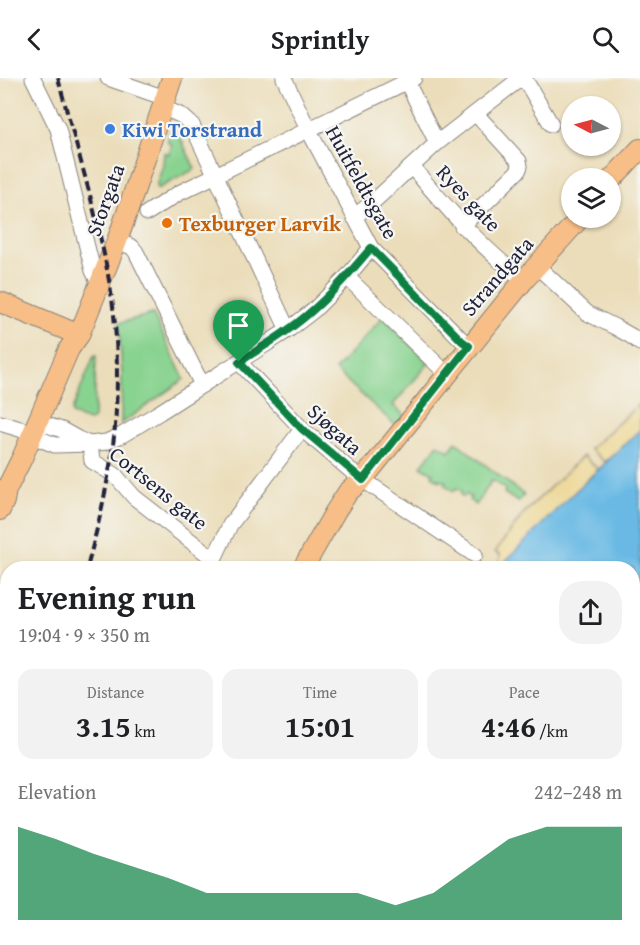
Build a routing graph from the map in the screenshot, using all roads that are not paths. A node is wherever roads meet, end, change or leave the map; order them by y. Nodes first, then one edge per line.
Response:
1 (33, 78) edge
2 (108, 78) edge
3 (171, 78) edge
4 (284, 78) edge
5 (522, 78) edge
6 (409, 79) edge
7 (164, 103) junction
8 (476, 114) junction
9 (551, 124) dead end
10 (308, 129) junction
11 (437, 143) junction
12 (640, 149) edge
13 (412, 167) junction
14 (621, 169) edge
15 (216, 176) junction
16 (147, 213) dead end
17 (354, 216) junction
18 (462, 226) junction
19 (571, 228) edge
20 (117, 241) junction
21 (371, 248) junction
22 (530, 273) junction
23 (347, 277) junction
24 (99, 283) junction
25 (0, 302) edge
26 (288, 330) junction
27 (79, 335) junction
28 (640, 344) edge
29 (469, 346) junction
30 (239, 362) junction
31 (447, 374) junction
32 (202, 385) junction
33 (0, 423) edge
34 (302, 429) junction
35 (39, 431) junction
36 (98, 443) junction
37 (363, 480) junction
38 (2, 505) edge
39 (475, 555) dead end
40 (210, 561) edge
41 (215, 561) edge
42 (307, 561) edge
43 (319, 561) edge

1 - 24 street
2 - 7 street
3 - 7 main road, Storgata
4 - 10 street, Huitfeldtsgate
5 - 8 street
5 - 9 street
6 - 10 street
6 - 11 street, Ryes gate
7 - 15 street
7 - 20 main road, Storgata
8 - 11 street
8 - 18 street
10 - 15 street
10 - 17 street, Huitfeldtsgate
11 - 13 street
12 - 14 main road
13 - 17 street
13 - 18 street, Ryes gate
15 - 16 street
15 - 26 street
17 - 21 street, Huitfeldtsgate
18 - 22 street, Ryes gate
19 - 22 main road, Strandgata
20 - 24 main road, Storgata
20 - 32 street
21 - 23 street
21 - 29 street, Huitfeldtsgate
22 - 28 street, Ryes gate
22 - 29 main road, Strandgata
23 - 26 street
23 - 31 street
24 - 27 main road, Storgata
25 - 27 main road
26 - 30 street
27 - 35 main road, Storgata
29 - 31 main road, Strandgata
30 - 32 street
30 - 34 street, Sjøgata
31 - 37 main road, Strandgata
32 - 36 street
33 - 35 street
34 - 37 street, Sjøgata
34 - 41 street
35 - 36 street
35 - 38 main road, Storgata
36 - 40 street, Cortsens gate
37 - 39 street, Sjøgata
37 - 42 main road, Strandgata
37 - 43 main road, Strandgata

